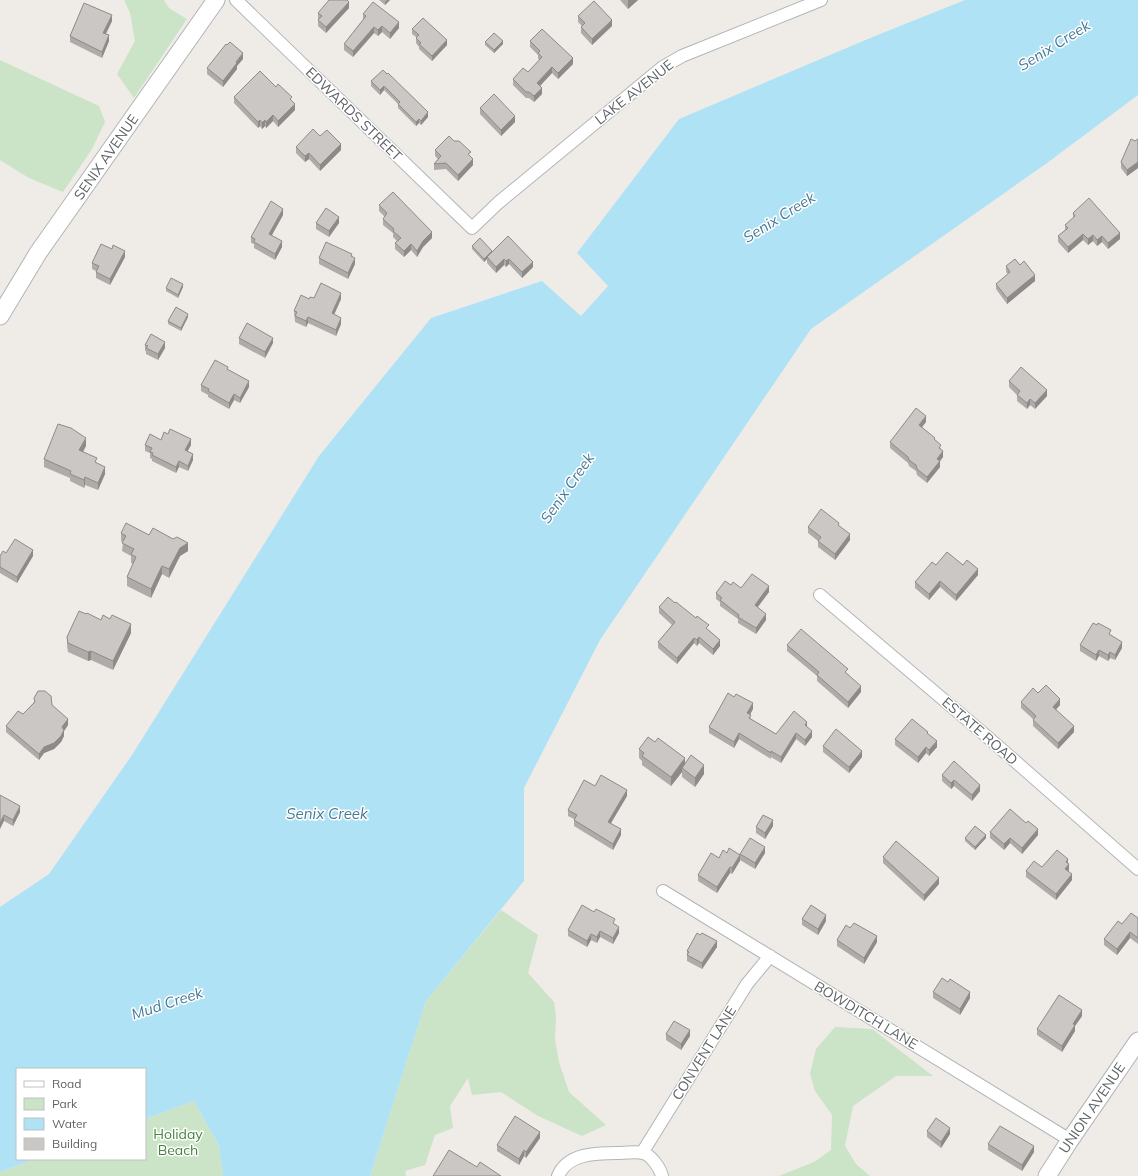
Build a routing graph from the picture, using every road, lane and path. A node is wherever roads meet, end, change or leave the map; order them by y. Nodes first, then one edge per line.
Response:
1 (216, 0) edge
2 (236, 0) edge
3 (821, 0) edge
4 (472, 228) joint
5 (1, 312) edge
6 (820, 595) dead end
7 (1138, 869) edge
8 (663, 891) dead end
9 (770, 956) junction
10 (1138, 1041) edge
11 (1070, 1140) junction
12 (642, 1152) junction
13 (558, 1176) edge
14 (662, 1176) edge
15 (1047, 1176) edge

1 - 5 street, SENIX AVENUE
2 - 4 street, EDWARDS STREET
3 - 4 street, LAKE AVENUE
6 - 7 street, ESTATE ROAD
8 - 9 street, BOWDITCH LANE
9 - 11 street, BOWDITCH LANE
9 - 12 street, CONVENT LANE
10 - 11 street, UNION AVENUE
11 - 15 street, UNION AVENUE
12 - 13 street
12 - 14 street

